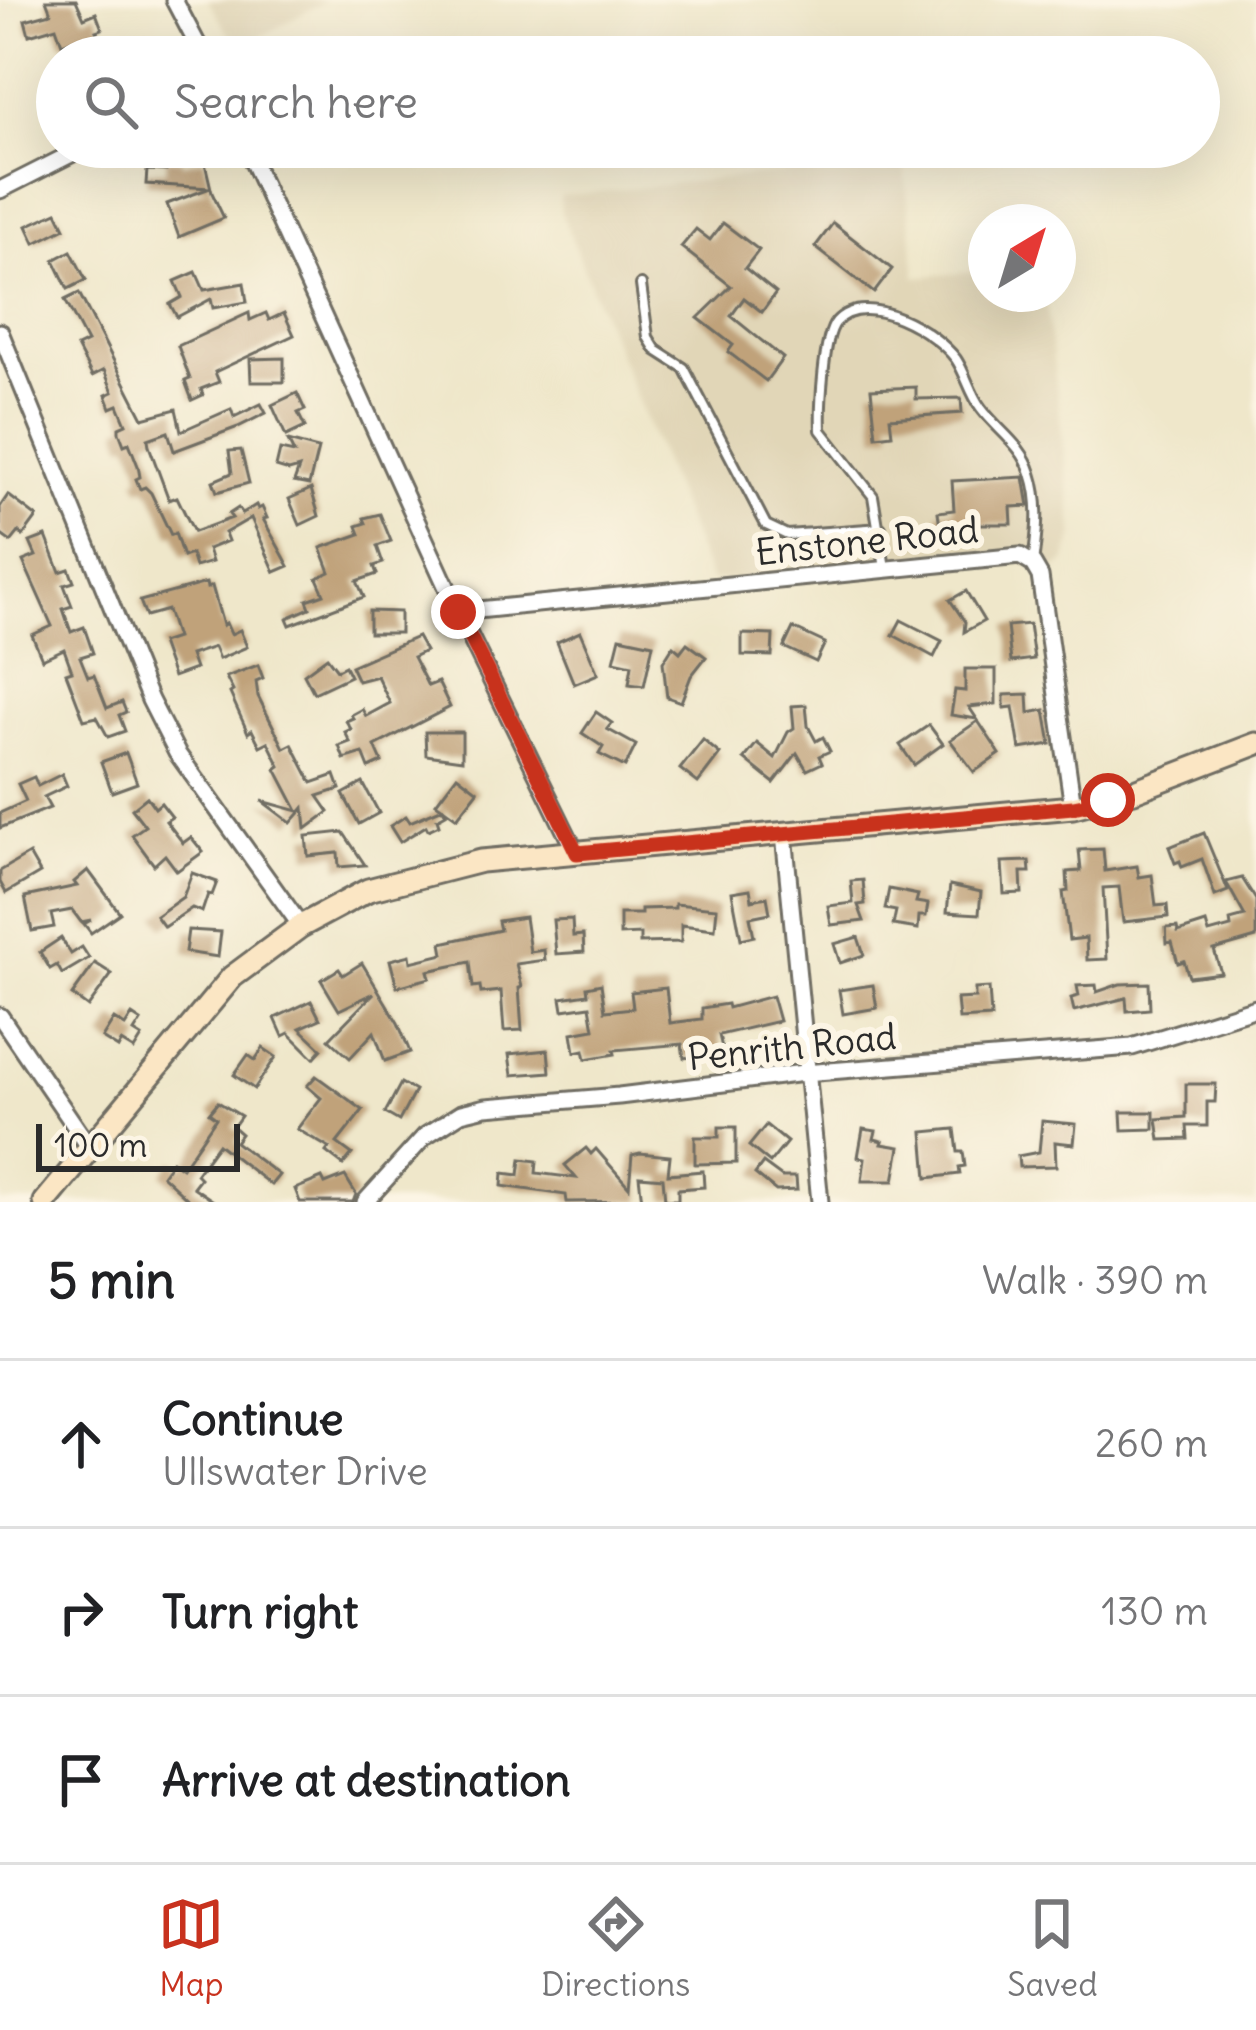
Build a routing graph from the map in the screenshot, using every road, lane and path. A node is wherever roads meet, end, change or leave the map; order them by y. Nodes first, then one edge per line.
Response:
1 (174, 0) edge
2 (193, 36) edge
3 (43, 168) edge
4 (256, 168) edge
5 (0, 190) edge
6 (641, 285) dead end
7 (0, 332) edge
8 (880, 528) junction
9 (1033, 564) junction
10 (885, 569) junction
11 (458, 612) junction
12 (1256, 744) edge
13 (1073, 807) junction
14 (784, 834) junction
15 (577, 853) junction
16 (302, 926) junction
17 (1256, 1008) edge
18 (0, 1016) edge
19 (805, 1073) junction
20 (90, 1148) junction
21 (45, 1202) edge
22 (365, 1202) edge
23 (820, 1202) edge

1 - 2 street
3 - 5 street
4 - 11 street
6 - 8 lane
7 - 16 street
8 - 9 lane
8 - 10 lane
9 - 10 street, Enstone Road
9 - 13 street
10 - 11 street, Enstone Road
11 - 15 street
12 - 13 street
13 - 14 street
14 - 15 street
14 - 19 street
15 - 16 street
16 - 20 street
17 - 19 street, Penrith Road
18 - 20 street
19 - 22 street, Penrith Road
19 - 23 street
20 - 21 street

